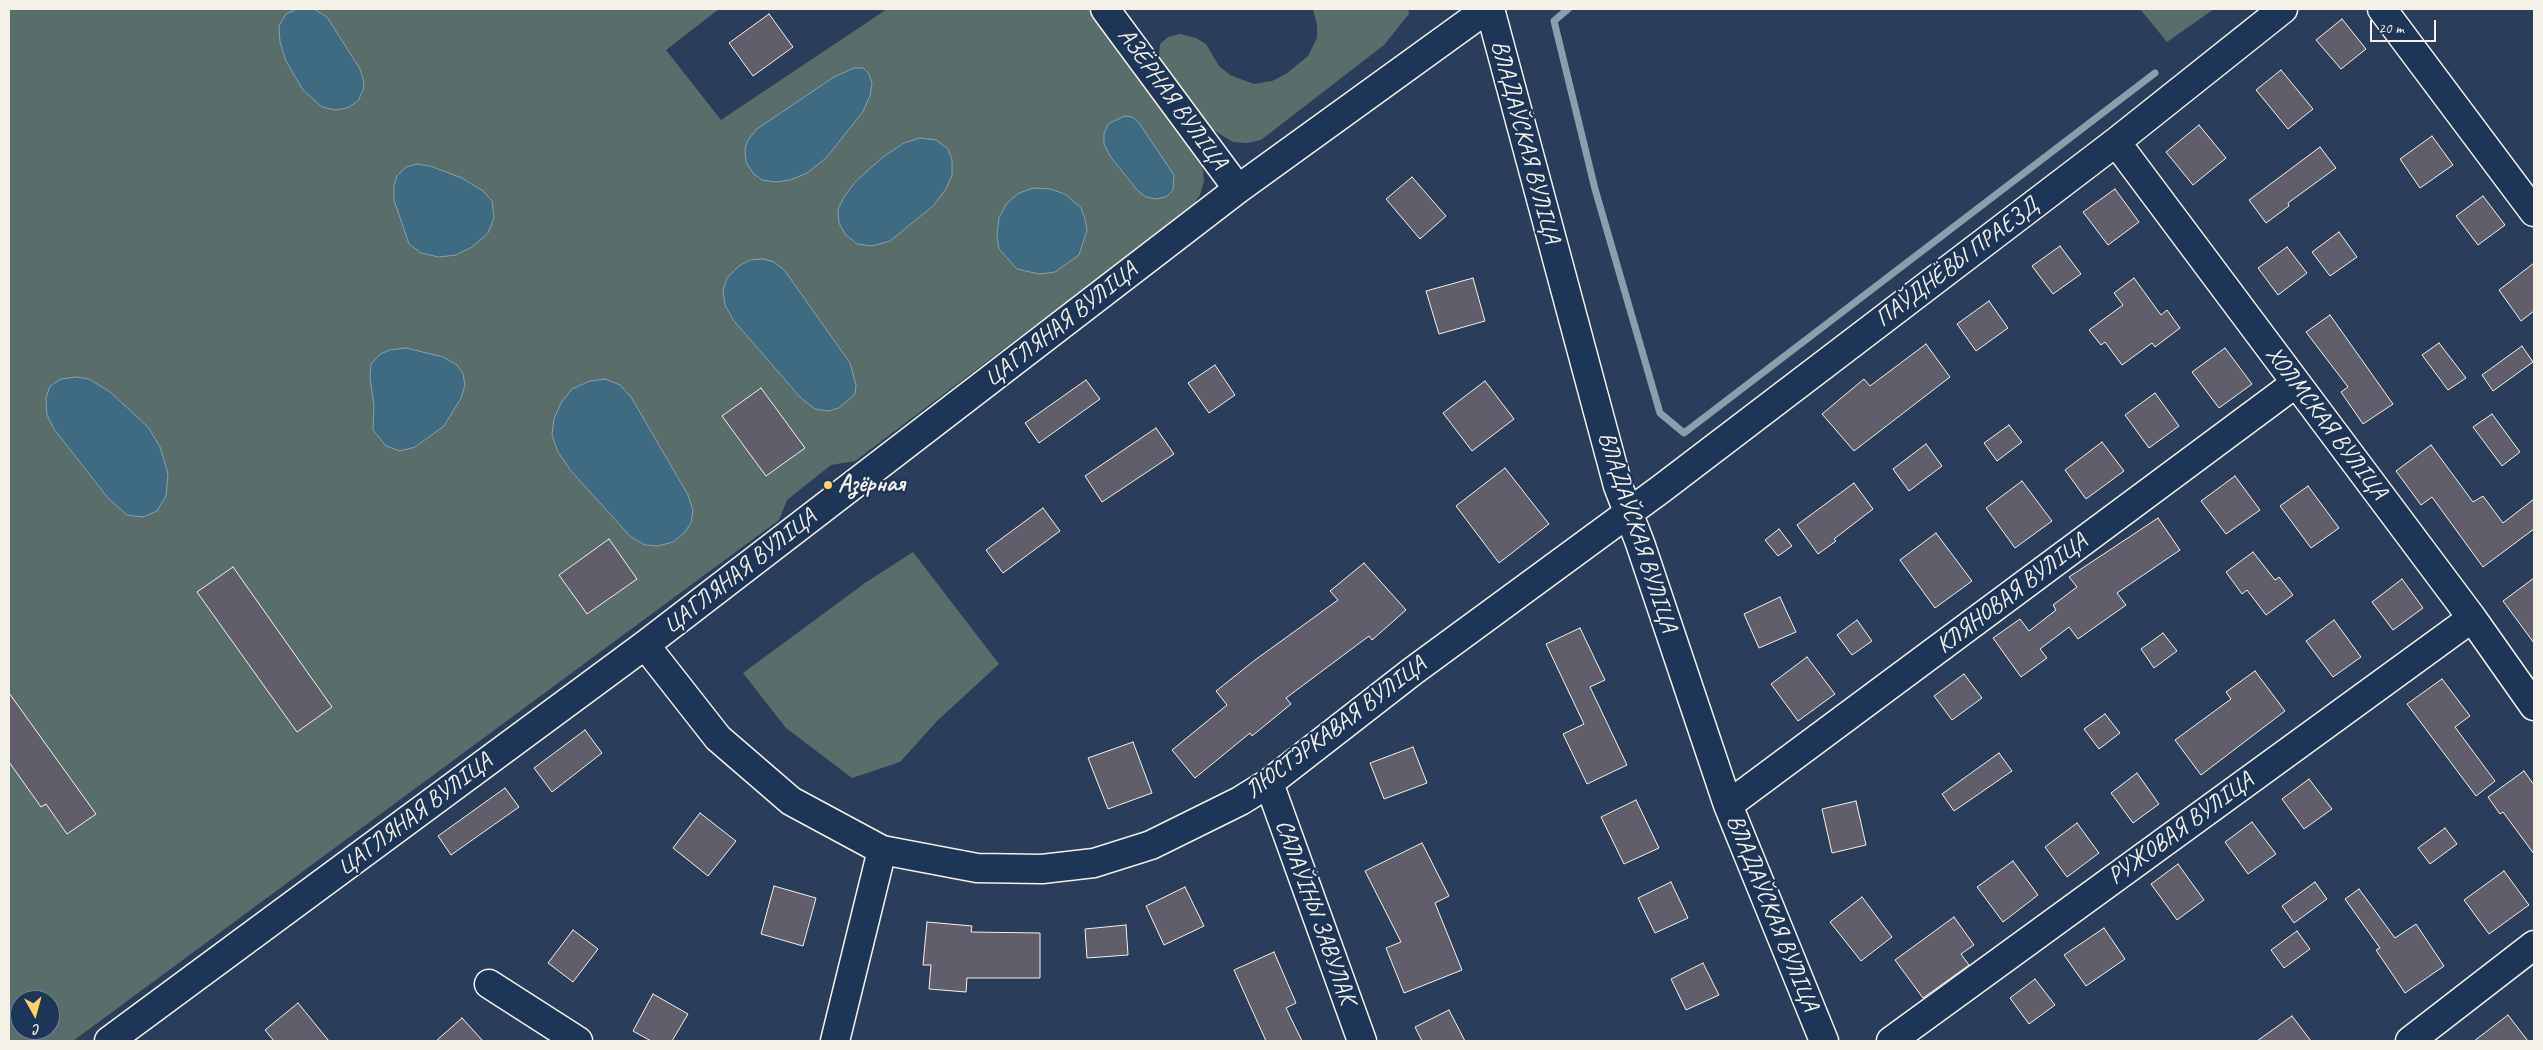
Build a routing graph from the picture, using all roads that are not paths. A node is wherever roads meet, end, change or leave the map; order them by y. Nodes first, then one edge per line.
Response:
1 (1105, 9) edge
2 (1488, 9) edge
3 (2283, 9) edge
4 (2382, 9) edge
5 (2116, 142) junction
6 (1238, 189) junction
7 (2534, 212) edge
8 (2296, 383) junction
9 (1628, 513) junction
10 (2472, 618) junction
11 (645, 645) junction
12 (2534, 706) edge
13 (1269, 783) junction
14 (1728, 805) junction
15 (882, 850) junction
16 (2534, 946) edge
17 (489, 984) dead end
18 (2421, 1038) edge
19 (109, 1041) edge
20 (578, 1041) edge
21 (835, 1041) edge
22 (1362, 1041) edge
23 (1824, 1041) edge
24 (1891, 1041) edge

1 - 6 street, АЗЁРНАЯ ВУЛІЦА
2 - 6 street, ЦАГЛЯНАЯ ВУЛІЦА
2 - 9 street, ВЛАДАЎСКАЯ ВУЛІЦА
3 - 5 street, ПАЎДНЁВЫ ПРАЕЗД
4 - 7 street
5 - 8 street, ХОЛМСКАЯ ВУЛІЦА
5 - 9 street, ПАЎДНЁВЫ ПРАЕЗД
6 - 11 street, ЦАГЛЯНАЯ ВУЛІЦА
8 - 10 street, ХОЛМСКАЯ ВУЛІЦА
8 - 14 street, КЛЯНОВАЯ ВУЛІЦА
9 - 13 street, ЛЮСТЭРКАВАЯ ВУЛІЦА
9 - 14 street, ВЛАДАЎСКАЯ ВУЛІЦА
10 - 12 street, ХОЛМСКАЯ ВУЛІЦА
10 - 24 street, РУЖОВАЯ ВУЛІЦА
11 - 15 street, ЛЮСТЭРКАВАЯ ВУЛІЦА
11 - 19 street, ЦАГЛЯНАЯ ВУЛІЦА
13 - 15 street, ЛЮСТЭРКАВАЯ ВУЛІЦА
13 - 22 street, САЛАЎІНЫ ЗАВУЛАК
14 - 23 street, ВЛАДАЎСКАЯ ВУЛІЦА
15 - 21 street
16 - 18 street
17 - 20 street

